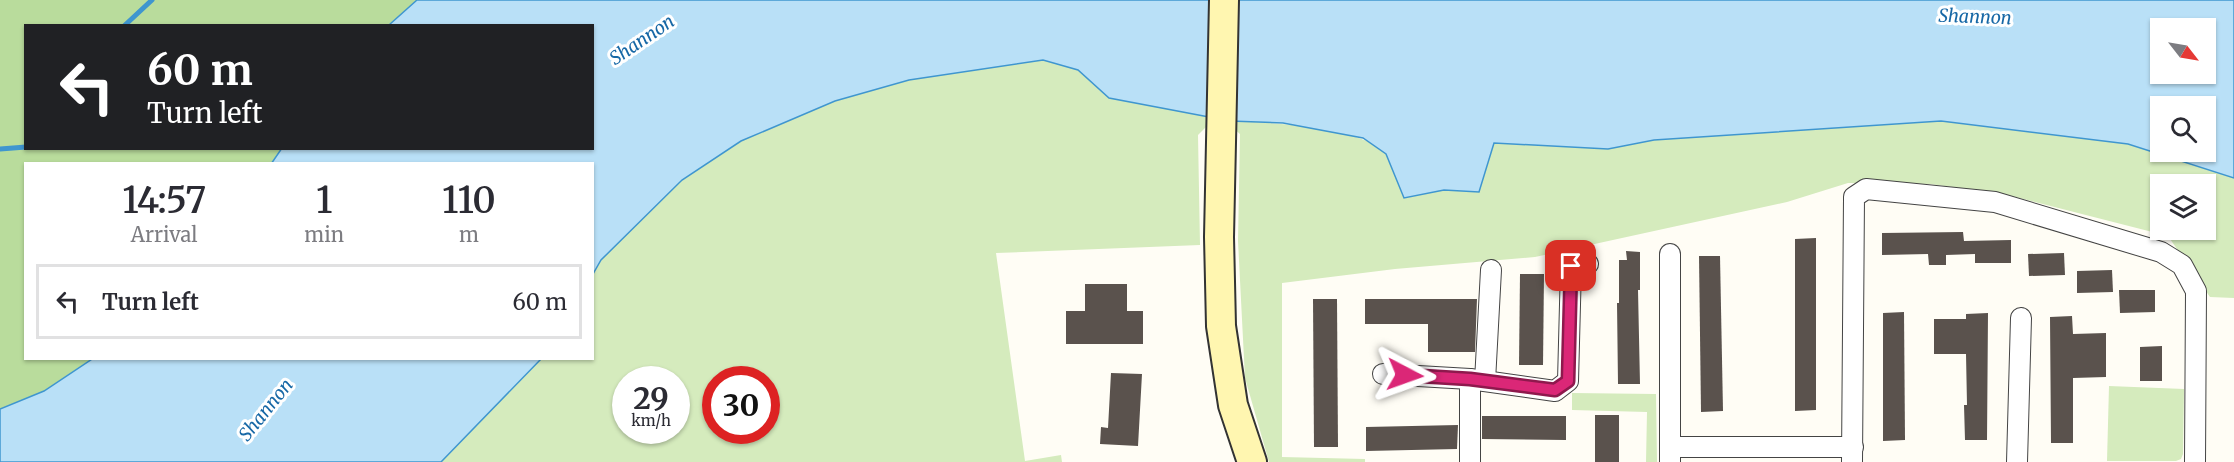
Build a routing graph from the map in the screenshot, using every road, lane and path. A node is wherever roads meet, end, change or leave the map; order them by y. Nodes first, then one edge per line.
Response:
1 (1224, 0) edge
2 (1670, 254) dead end
3 (1572, 265) dead end
4 (1491, 270) dead end
5 (2020, 318) dead end
6 (1383, 374) dead end
7 (1477, 380) junction
8 (1670, 454) edge
9 (1853, 455) edge
10 (1252, 462) edge
11 (1470, 462) edge
12 (2017, 462) edge
13 (2195, 462) edge

1 - 10 main road
2 - 8 street
3 - 7 street
4 - 7 street
5 - 12 street
6 - 7 street
7 - 11 street
8 - 9 street
9 - 13 street

